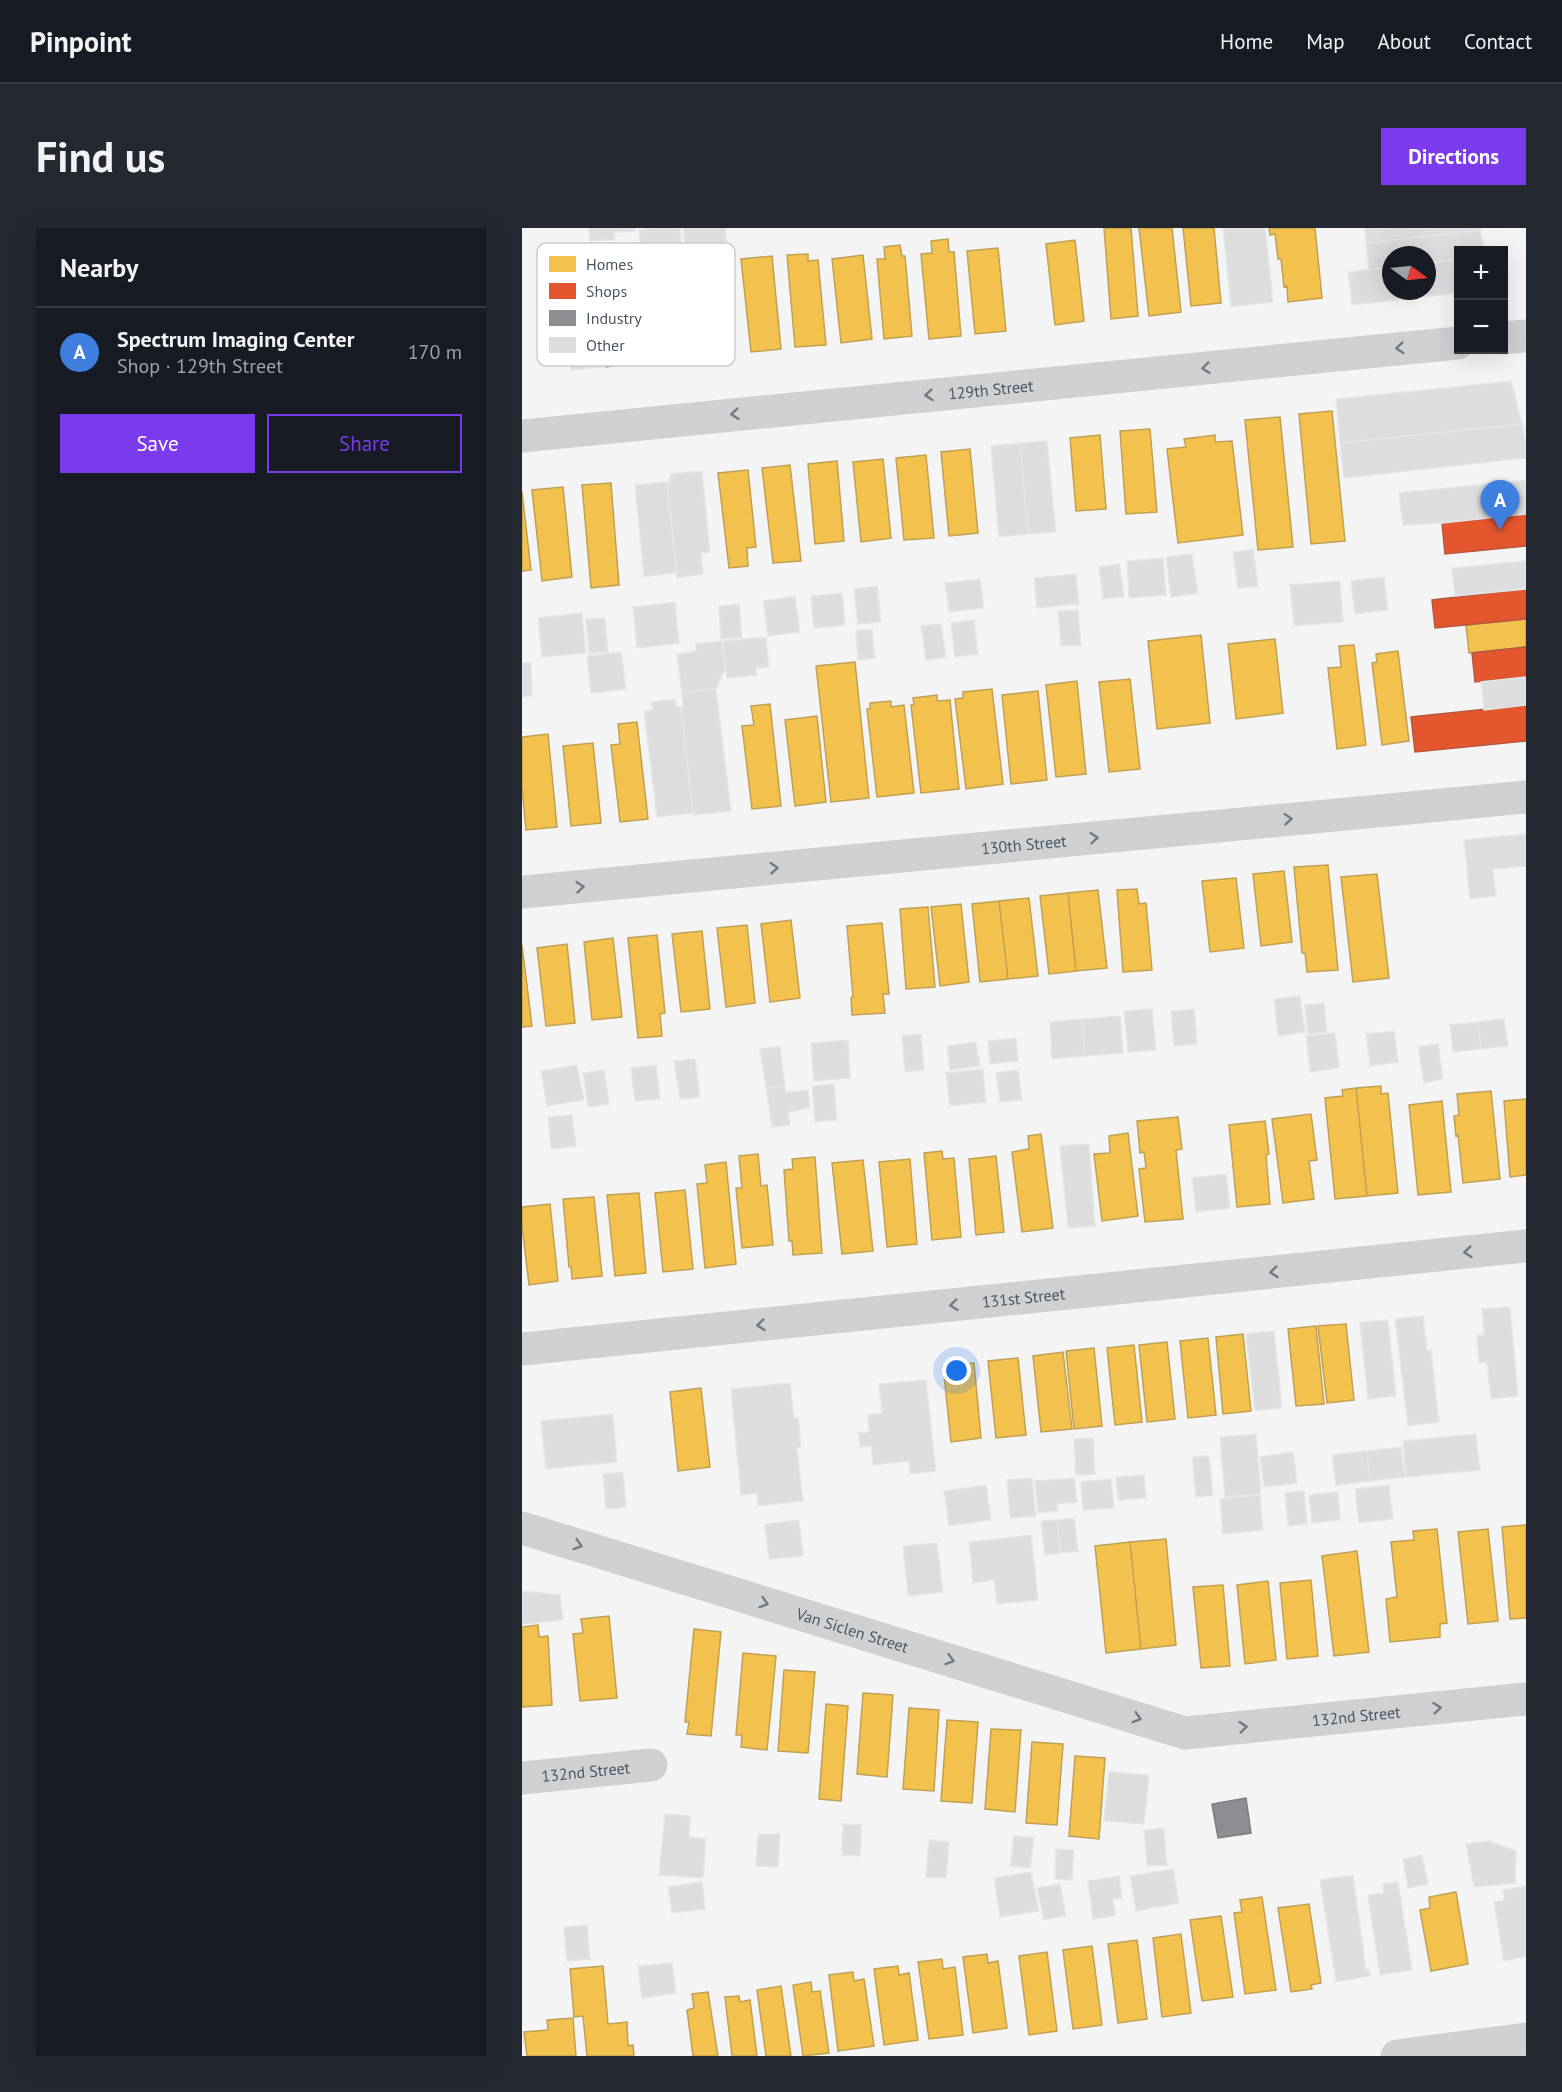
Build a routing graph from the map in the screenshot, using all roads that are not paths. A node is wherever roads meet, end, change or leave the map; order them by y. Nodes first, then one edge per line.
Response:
1 (1526, 336) edge
2 (1508, 338) edge
3 (1454, 343) edge
4 (522, 436) edge
5 (1526, 797) edge
6 (522, 892) edge
7 (1526, 1246) edge
8 (522, 1349) edge
9 (522, 1528) edge
10 (1526, 1699) edge
11 (1185, 1733) joint
12 (651, 1765) dead end
13 (522, 1778) edge
14 (1526, 2039) edge
15 (1476, 2051) edge
16 (1397, 2056) edge

1 - 2 street
3 -> 4 street, 129th Street
6 -> 5 street, 130th Street
7 -> 8 street, 131st Street
9 -> 11 street, Van Siclen Street
11 -> 10 street, 132nd Street
12 - 13 street, 132nd Street
14 - 15 street
15 - 16 street

